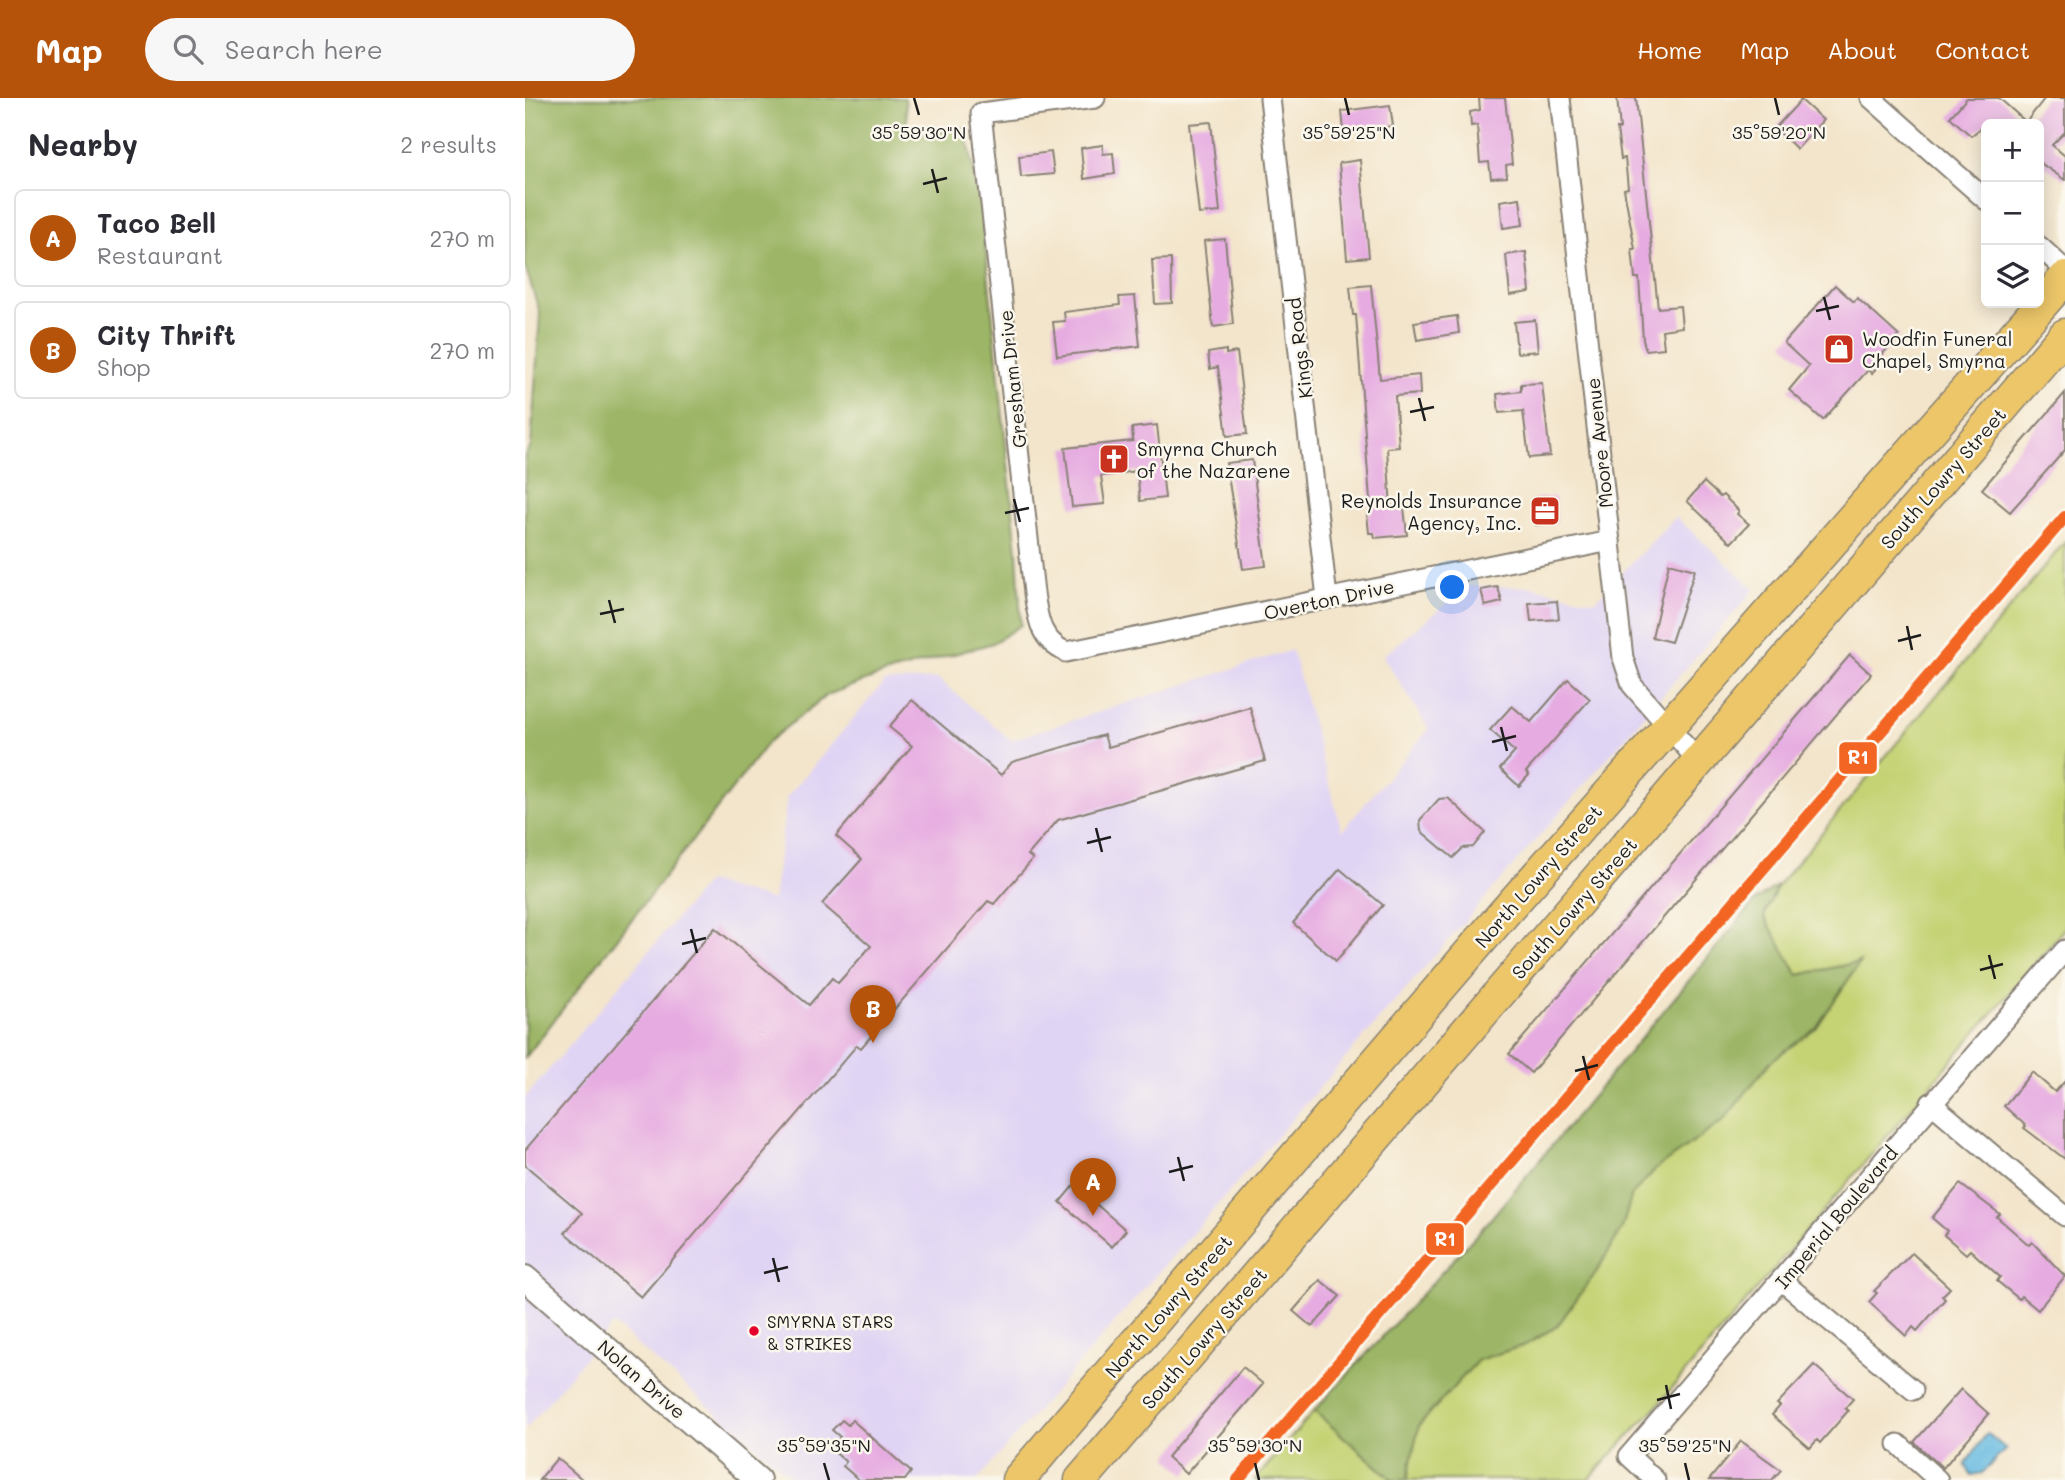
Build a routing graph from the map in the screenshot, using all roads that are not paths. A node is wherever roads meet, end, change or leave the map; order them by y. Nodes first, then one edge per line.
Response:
1 (1094, 98) edge
2 (1270, 98) edge
3 (1560, 98) edge
4 (1871, 98) edge
5 (1981, 196) edge
6 (2044, 251) edge
7 (2065, 270) edge
8 (2065, 278) edge
9 (2065, 335) edge
10 (1906, 458) junction
11 (1936, 485) junction
12 (1610, 541) junction
13 (1327, 598) junction
14 (1050, 643) joint
15 (1668, 726) junction
16 (1699, 762) junction
17 (2065, 950) edge
18 (1377, 1063) junction
19 (1415, 1092) junction
20 (1931, 1103) junction
21 (2065, 1216) edge
22 (525, 1278) edge
23 (1782, 1281) junction
24 (1913, 1390) dead end
25 (1898, 1444) dead end
26 (746, 1476) edge
27 (1932, 1478) edge
28 (1019, 1480) edge
29 (1081, 1480) edge
30 (1655, 1480) edge

1 - 14 street, Gresham Drive
2 - 13 street, Kings Road
3 - 12 street, Moore Avenue
4 - 5 street
6 - 7 street
8 - 10 main road, North Lowry Street
9 - 11 main road, South Lowry Street
10 - 11 main road
10 - 15 main road, North Lowry Street
11 - 16 main road, South Lowry Street
12 - 13 street, Overton Drive
12 - 15 street, Moore Avenue
13 - 14 street, Overton Drive
15 - 16 street, Moore Avenue
15 - 18 main road, North Lowry Street
16 - 19 main road, South Lowry Street
17 - 20 street, Imperial Boulevard
18 - 19 main road
18 - 28 main road, North Lowry Street
19 - 29 main road, South Lowry Street
20 - 21 street
20 - 23 street, Imperial Boulevard
22 - 26 street, Nolan Drive
23 - 24 street
23 - 30 street, Imperial Boulevard
25 - 27 street

